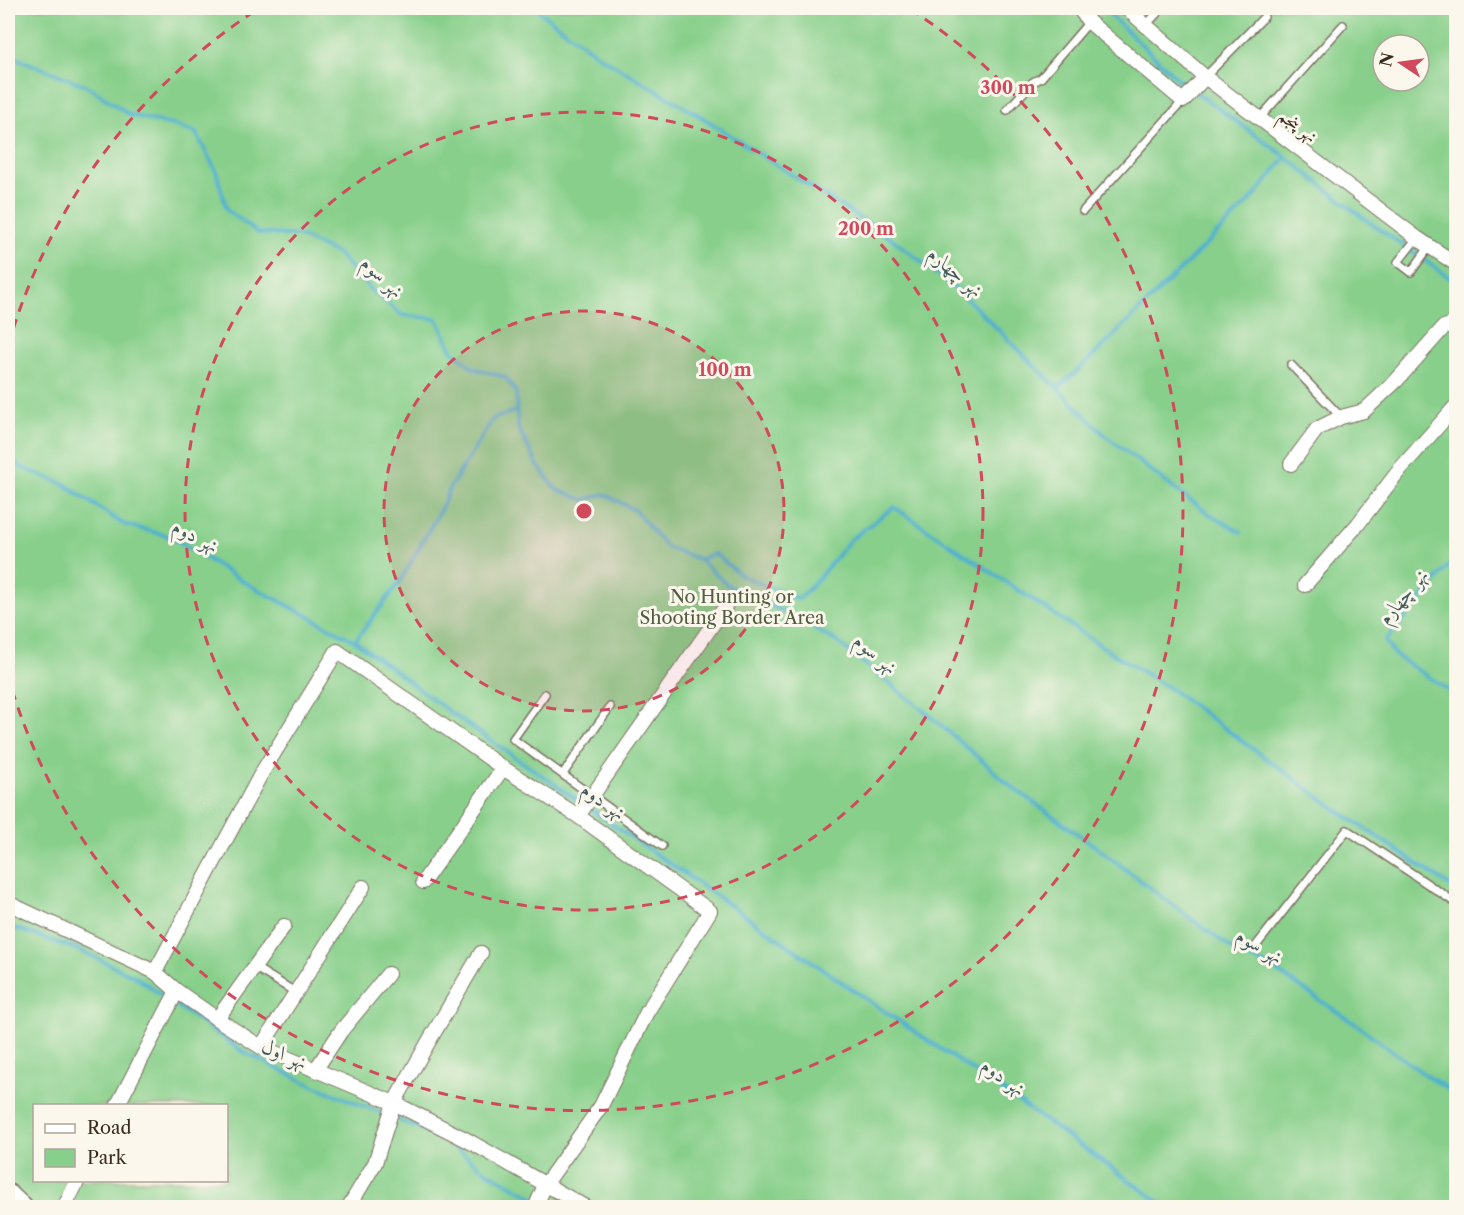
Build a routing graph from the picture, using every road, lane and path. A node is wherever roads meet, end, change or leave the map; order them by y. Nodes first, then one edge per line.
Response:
1 (1079, 8) edge
2 (1126, 8) edge
3 (1162, 8) edge
4 (1264, 17) dead end
5 (1089, 22) junction
6 (1146, 25) junction
7 (1343, 25) dead end
8 (1202, 80) junction
9 (1185, 98) junction
10 (1007, 110) dead end
11 (1259, 119) junction
12 (1083, 211) dead end
13 (1415, 240) junction
14 (1428, 250) junction
15 (1456, 264) edge
16 (1456, 323) edge
17 (1291, 365) dead end
18 (1456, 406) edge
19 (1341, 417) junction
20 (1291, 464) dead end
21 (1305, 585) dead end
22 (725, 608) dead end
23 (545, 694) dead end
24 (610, 707) dead end
25 (503, 768) junction
26 (563, 774) junction
27 (586, 805) junction
28 (662, 846) dead end
29 (423, 882) dead end
30 (363, 887) dead end
31 (8, 903) edge
32 (1456, 903) edge
33 (284, 926) dead end
34 (1256, 946) dead end
35 (482, 953) dead end
36 (254, 967) junction
37 (156, 972) junction
38 (388, 974) dead end
39 (176, 993) junction
40 (296, 993) junction
41 (217, 1019) junction
42 (261, 1047) junction
43 (316, 1069) junction
44 (118, 1104) edge
45 (393, 1107) junction
46 (77, 1182) edge
47 (544, 1188) junction
48 (8, 1195) edge
49 (535, 1207) edge
50 (22, 1208) edge
51 (64, 1208) edge
52 (348, 1208) edge
53 (587, 1208) edge

1 - 5 street
2 - 6 street, نهر پنجم
3 - 6 lane
4 - 8 lane
5 - 9 street
5 - 10 lane
6 - 8 street, نهر پنجم
7 - 11 lane
8 - 9 street
8 - 11 street, نهر پنجم
9 - 12 lane
11 - 13 street, نهر پنجم
13 - 14 street, نهر پنجم
13 - 14 lane
14 - 15 street, نهر پنجم
16 - 19 street
17 - 19 lane
18 - 21 street
19 - 20 street
22 - 27 street
23 - 26 lane
24 - 26 lane
25 - 27 street
25 - 29 street
25 - 37 street
26 - 27 lane
27 - 28 lane
27 - 47 street
30 - 40 street
31 - 37 street
32 - 34 lane
33 - 36 street
35 - 45 street
36 - 40 lane
36 - 41 street
37 - 39 street
38 - 43 street
39 - 41 street
39 - 44 street
40 - 42 street
41 - 42 street
42 - 43 street
43 - 45 street
45 - 47 street
45 - 52 street
46 - 51 street
47 - 49 street
47 - 53 street
48 - 50 main road

